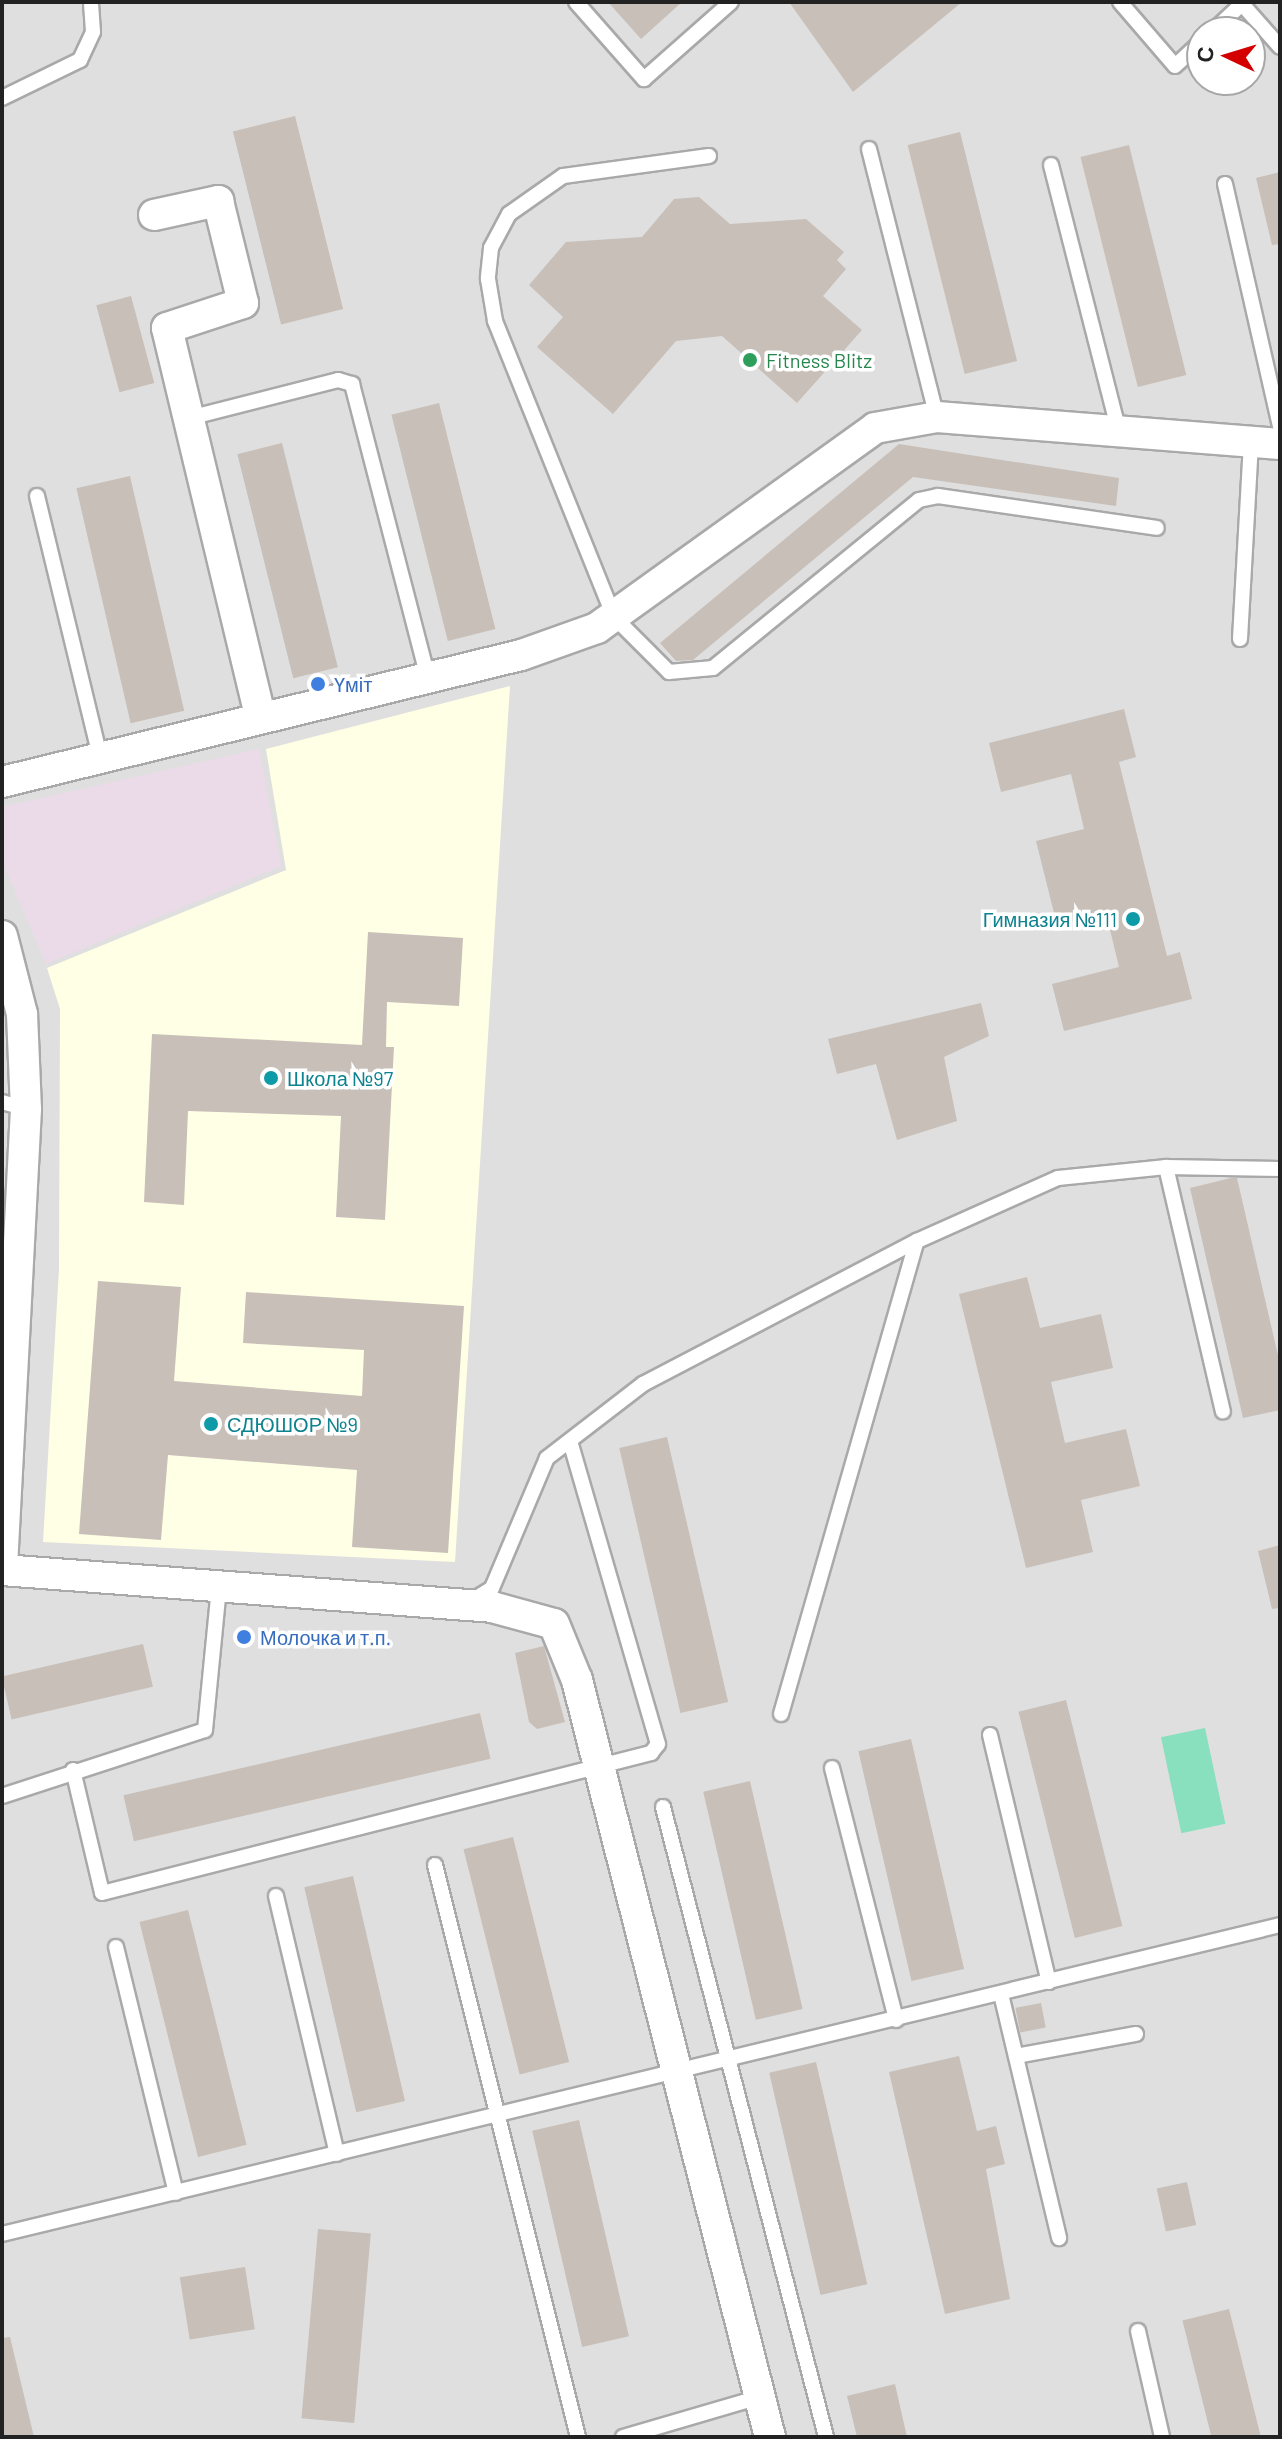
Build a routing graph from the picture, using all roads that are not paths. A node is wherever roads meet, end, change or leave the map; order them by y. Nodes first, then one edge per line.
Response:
1 (91, 2) edge
2 (576, 2) edge
3 (731, 2) edge
4 (1120, 2) edge
5 (1243, 3) edge
6 (1280, 47) edge
7 (1186, 56) edge
8 (2, 98) edge
9 (869, 149) dead end
10 (709, 156) dead end
11 (1051, 165) dead end
12 (1225, 184) dead end
13 (154, 215) dead end
14 (937, 417) junction
15 (189, 418) junction
16 (1280, 426) edge
17 (1118, 428) junction
18 (1265, 442) edge
19 (37, 496) dead end
20 (1157, 528) dead end
21 (614, 617) junction
22 (1240, 639) dead end
23 (428, 677) junction
24 (260, 716) junction
25 (100, 757) junction
26 (2, 782) edge
27 (2, 936) edge
28 (14, 1106) edge
29 (1166, 1167) junction
30 (1280, 1169) edge
31 (917, 1241) junction
32 (1223, 1411) dead end
33 (570, 1442) junction
34 (219, 1588) junction
35 (458, 1609) junction
36 (781, 1714) dead end
37 (990, 1735) dead end
38 (599, 1768) junction
39 (832, 1768) dead end
40 (73, 1770) junction
41 (2, 1796) edge
42 (663, 1807) dead end
43 (435, 1865) dead end
44 (276, 1896) dead end
45 (1280, 1925) edge
46 (116, 1947) dead end
47 (1049, 1982) junction
48 (1001, 1994) junction
49 (896, 2020) junction
50 (1136, 2034) dead end
51 (1016, 2056) junction
52 (732, 2061) junction
53 (675, 2073) junction
54 (496, 2116) junction
55 (337, 2154) junction
56 (176, 2193) junction
57 (2, 2234) edge
58 (1059, 2238) dead end
59 (1138, 2331) dead end
60 (760, 2397) junction
61 (578, 2437) edge
62 (623, 2437) edge
63 (770, 2437) edge
64 (826, 2437) edge
65 (1162, 2437) edge

1 - 8 lane
2 - 3 lane
4 - 7 lane
5 - 6 lane
9 - 14 lane
10 - 21 lane
11 - 17 lane
12 - 16 lane
13 - 15 street
14 - 17 street
14 - 21 street
15 - 23 lane
15 - 24 street
17 - 18 street
18 - 22 lane
19 - 25 lane
20 - 21 lane
21 - 23 street
23 - 24 street
24 - 25 street
25 - 26 street
27 - 28 street
28 - 34 street
29 - 30 lane
29 - 31 lane
29 - 32 lane
31 - 33 lane
31 - 36 lane
33 - 35 lane
33 - 38 lane
34 - 35 street
34 - 40 lane
35 - 38 street
37 - 47 lane
38 - 40 lane
38 - 53 street
39 - 49 lane
40 - 41 lane
42 - 52 lane
43 - 54 lane
44 - 55 lane
45 - 47 lane
46 - 56 lane
47 - 48 lane
48 - 49 lane
48 - 51 lane
49 - 52 lane
50 - 51 lane
51 - 58 lane
52 - 53 lane
52 - 64 lane
53 - 54 lane
53 - 60 street
54 - 55 lane
54 - 61 lane
55 - 56 lane
56 - 57 lane
59 - 65 lane
60 - 62 lane
60 - 63 street

